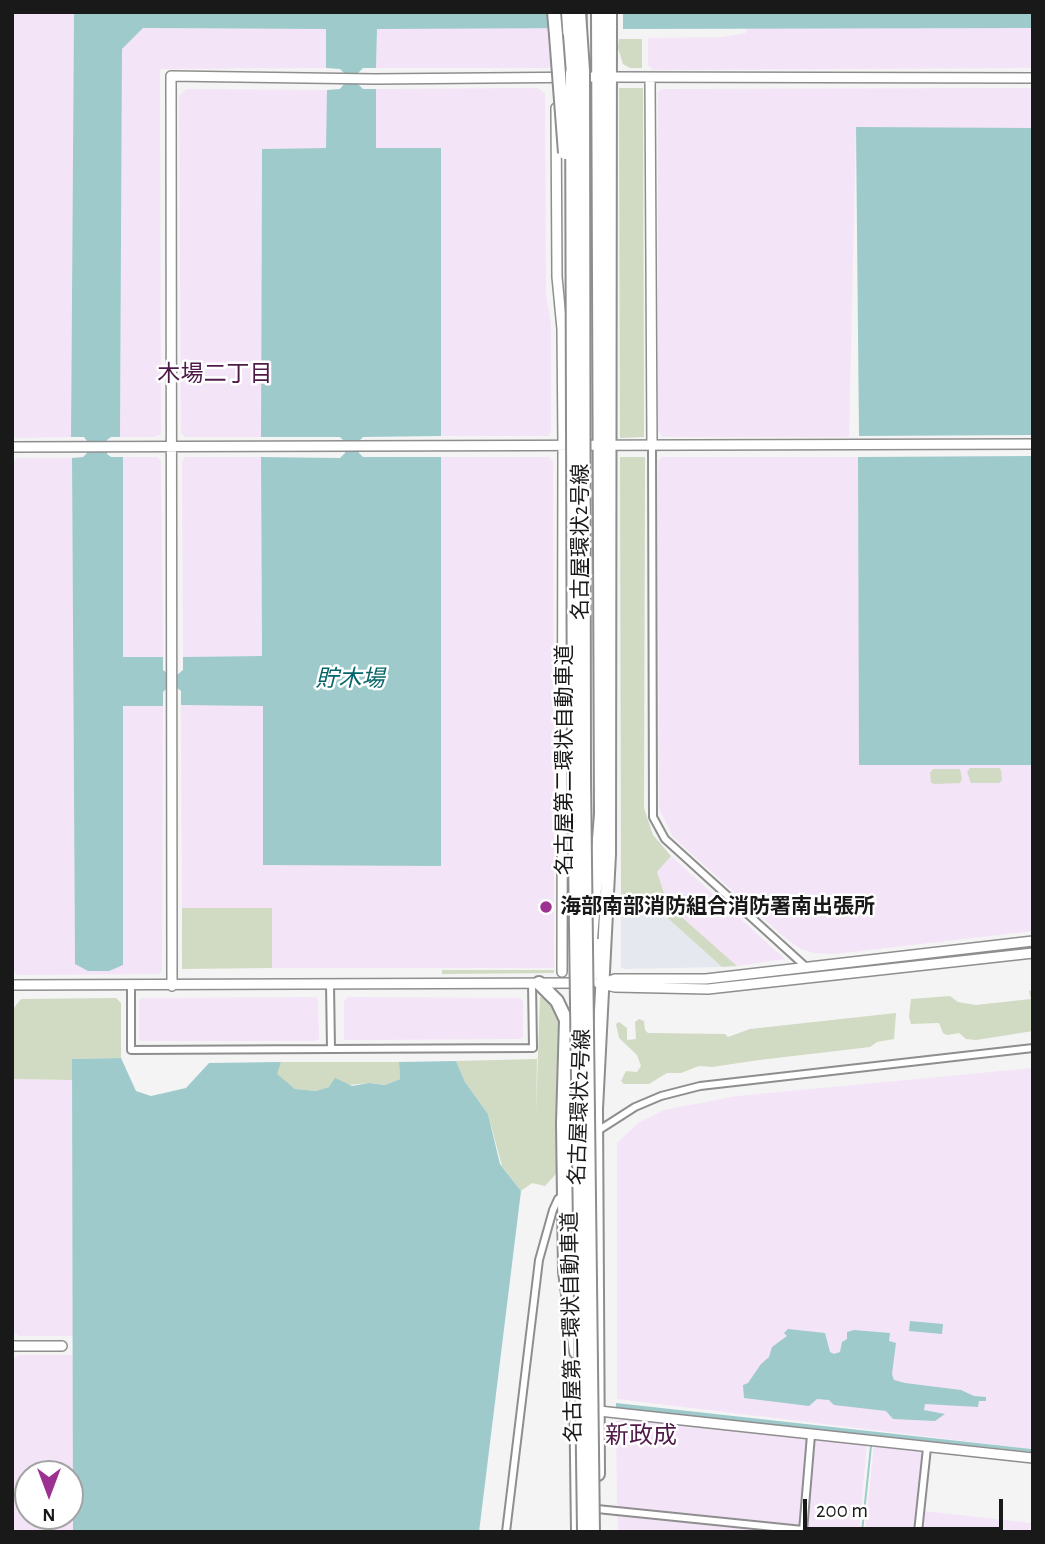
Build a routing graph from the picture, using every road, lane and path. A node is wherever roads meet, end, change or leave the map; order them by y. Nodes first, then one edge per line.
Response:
1 (554, 12) edge
2 (568, 12) edge
3 (579, 12) edge
4 (585, 12) edge
5 (598, 12) edge
6 (610, 12) edge
7 (605, 37) junction
8 (583, 71) junction
9 (604, 77) junction
10 (556, 78) junction
11 (650, 78) junction
12 (1033, 78) edge
13 (572, 227) junction
14 (1033, 444) edge
15 (563, 446) junction
16 (606, 446) junction
17 (652, 446) junction
18 (12, 447) edge
19 (171, 447) junction
20 (608, 882) junction
21 (1033, 941) edge
22 (1033, 953) edge
23 (806, 967) junction
24 (562, 972) dead end
25 (535, 983) junction
26 (587, 983) junction
27 (603, 983) junction
28 (330, 984) junction
29 (12, 985) edge
30 (131, 986) junction
31 (172, 986) junction
32 (1033, 1048) edge
33 (331, 1049) junction
34 (596, 1133) junction
35 (564, 1195) junction
36 (575, 1284) junction
37 (12, 1346) edge
38 (62, 1346) dead end
39 (576, 1352) junction
40 (599, 1412) junction
41 (811, 1435) junction
42 (927, 1448) junction
43 (1033, 1458) edge
44 (588, 1466) junction
45 (597, 1509) junction
46 (803, 1531) edge
47 (506, 1532) edge
48 (580, 1532) edge
49 (596, 1532) edge
50 (918, 1532) edge

1 - 13 highway, bridge
2 - 13 highway, bridge
3 - 8 highway
4 - 8 highway
5 - 7 highway, 名古屋環状2号線
6 - 7 highway, 名古屋環状2号線
7 - 9 highway, 名古屋環状2号線
8 - 44 highway, 名古屋第二環状自動車道, bridge
9 - 10 street
9 - 11 street
9 - 16 highway, 名古屋環状2号線
10 - 15 street
10 - 19 street
11 - 12 street
11 - 17 street
13 - 44 highway, 名古屋第二環状自動車道, bridge
14 - 17 street
15 - 16 street
15 - 19 street
15 - 24 street
16 - 17 street
16 - 20 highway, 名古屋環状2号線
16 - 26 highway, 名古屋環状2号線
17 - 23 street
18 - 19 street
19 - 31 street
20 - 26 highway
20 - 27 highway, 名古屋環状2号線
21 - 23 street
22 - 27 street
23 - 27 street
25 - 26 street
25 - 28 street
25 - 33 street
25 - 35 highway
26 - 27 street
26 - 36 highway, 名古屋環状2号線
27 - 34 highway, 名古屋環状2号線
27 - 36 highway
28 - 31 street
28 - 33 street
29 - 30 street
30 - 31 street
30 - 33 street
32 - 34 street
34 - 40 highway, 名古屋環状2号線
35 - 39 highway
35 - 47 street
36 - 39 highway, 名古屋環状2号線
37 - 38 street
39 - 48 highway, 名古屋環状2号線
40 - 41 street
40 - 45 highway, 名古屋環状2号線
41 - 42 street
41 - 46 street
42 - 43 street
42 - 50 street
44 - 48 highway, 名古屋第二環状自動車道, bridge
44 - 49 highway, bridge
45 - 46 street
45 - 49 highway, 名古屋環状2号線

